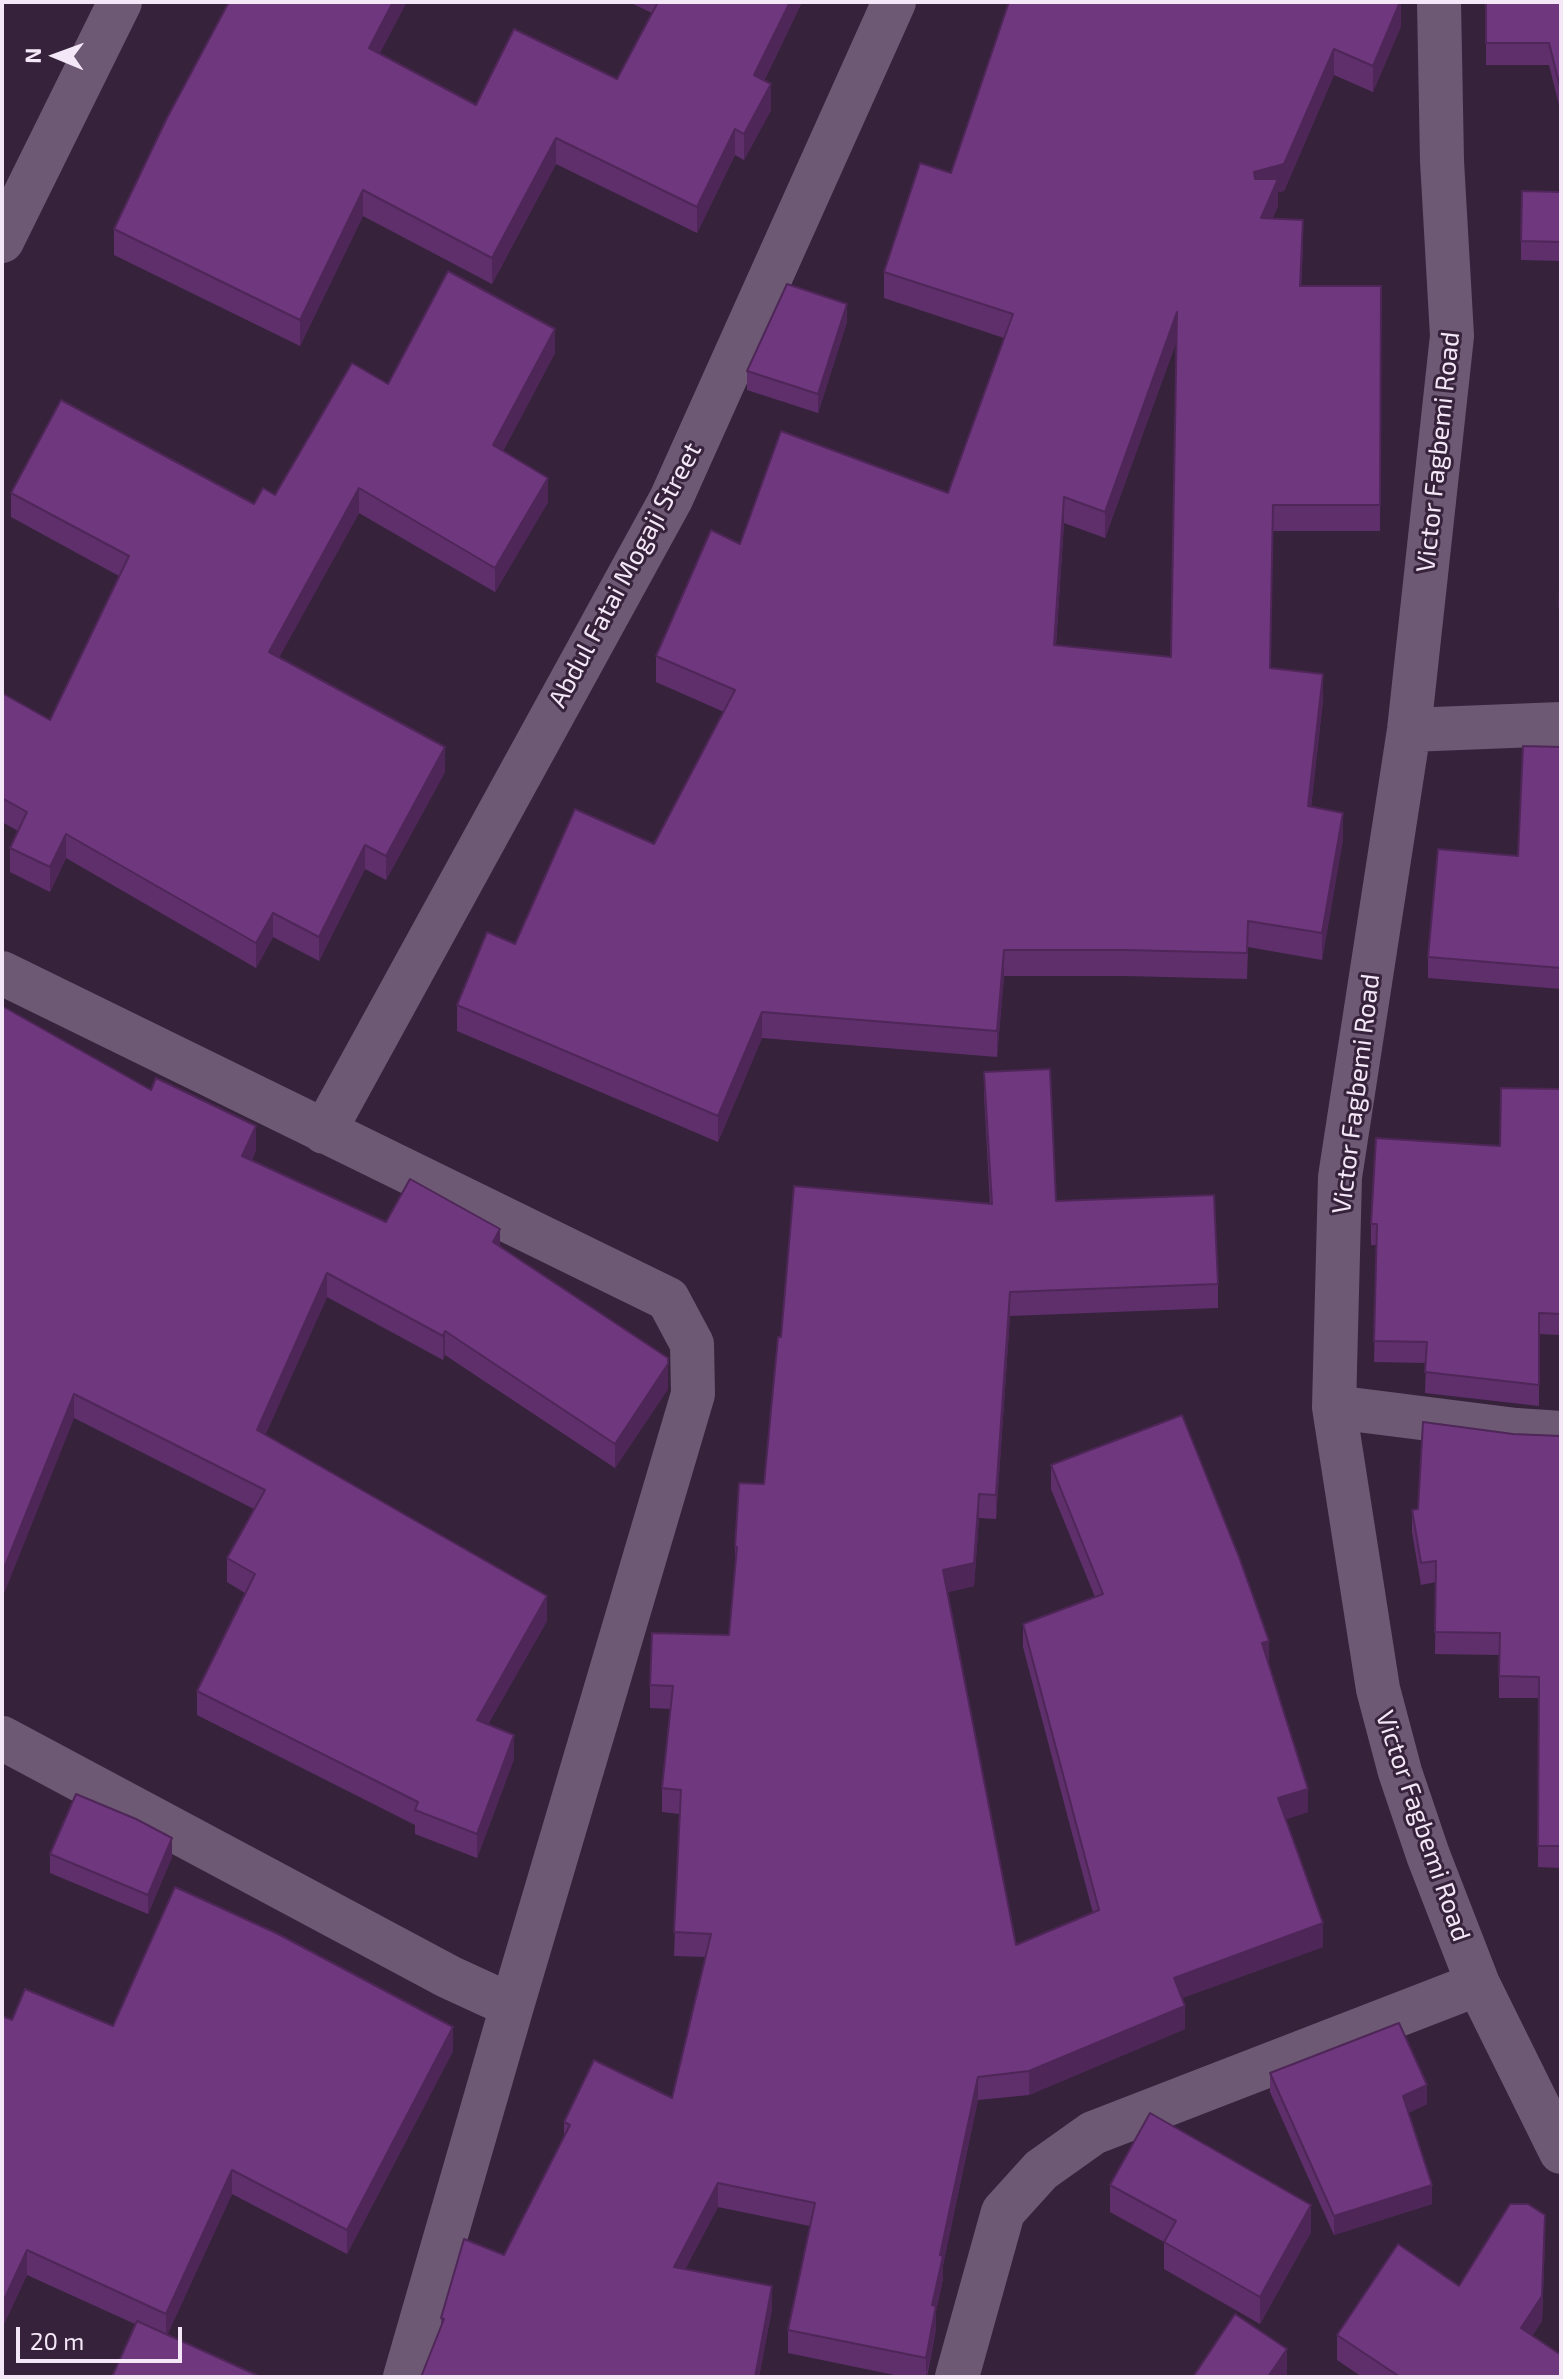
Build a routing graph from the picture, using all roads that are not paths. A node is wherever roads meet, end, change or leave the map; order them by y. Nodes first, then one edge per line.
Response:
1 (120, 2) edge
2 (894, 2) edge
3 (1439, 2) edge
4 (2, 241) edge
5 (1561, 724) edge
6 (1409, 730) junction
7 (2, 973) edge
8 (324, 1132) junction
9 (1334, 1407) junction
10 (1561, 1433) edge
11 (2, 1738) edge
12 (1478, 1984) junction
13 (512, 2006) junction
14 (1542, 2075) edge
15 (1561, 2152) edge
16 (405, 2377) edge
17 (957, 2377) edge

1 - 4 street
2 - 8 street, Abdul Fatai Mogaji Street
3 - 6 street, Victor Fagbemi Road
5 - 6 street
6 - 9 street, Victor Fagbemi Road
7 - 8 street
8 - 13 street
9 - 10 street
9 - 12 street, Victor Fagbemi Road
11 - 13 street
12 - 14 street, Victor Fagbemi Road
12 - 17 street
13 - 16 street
14 - 15 street, Victor Fagbemi Road

